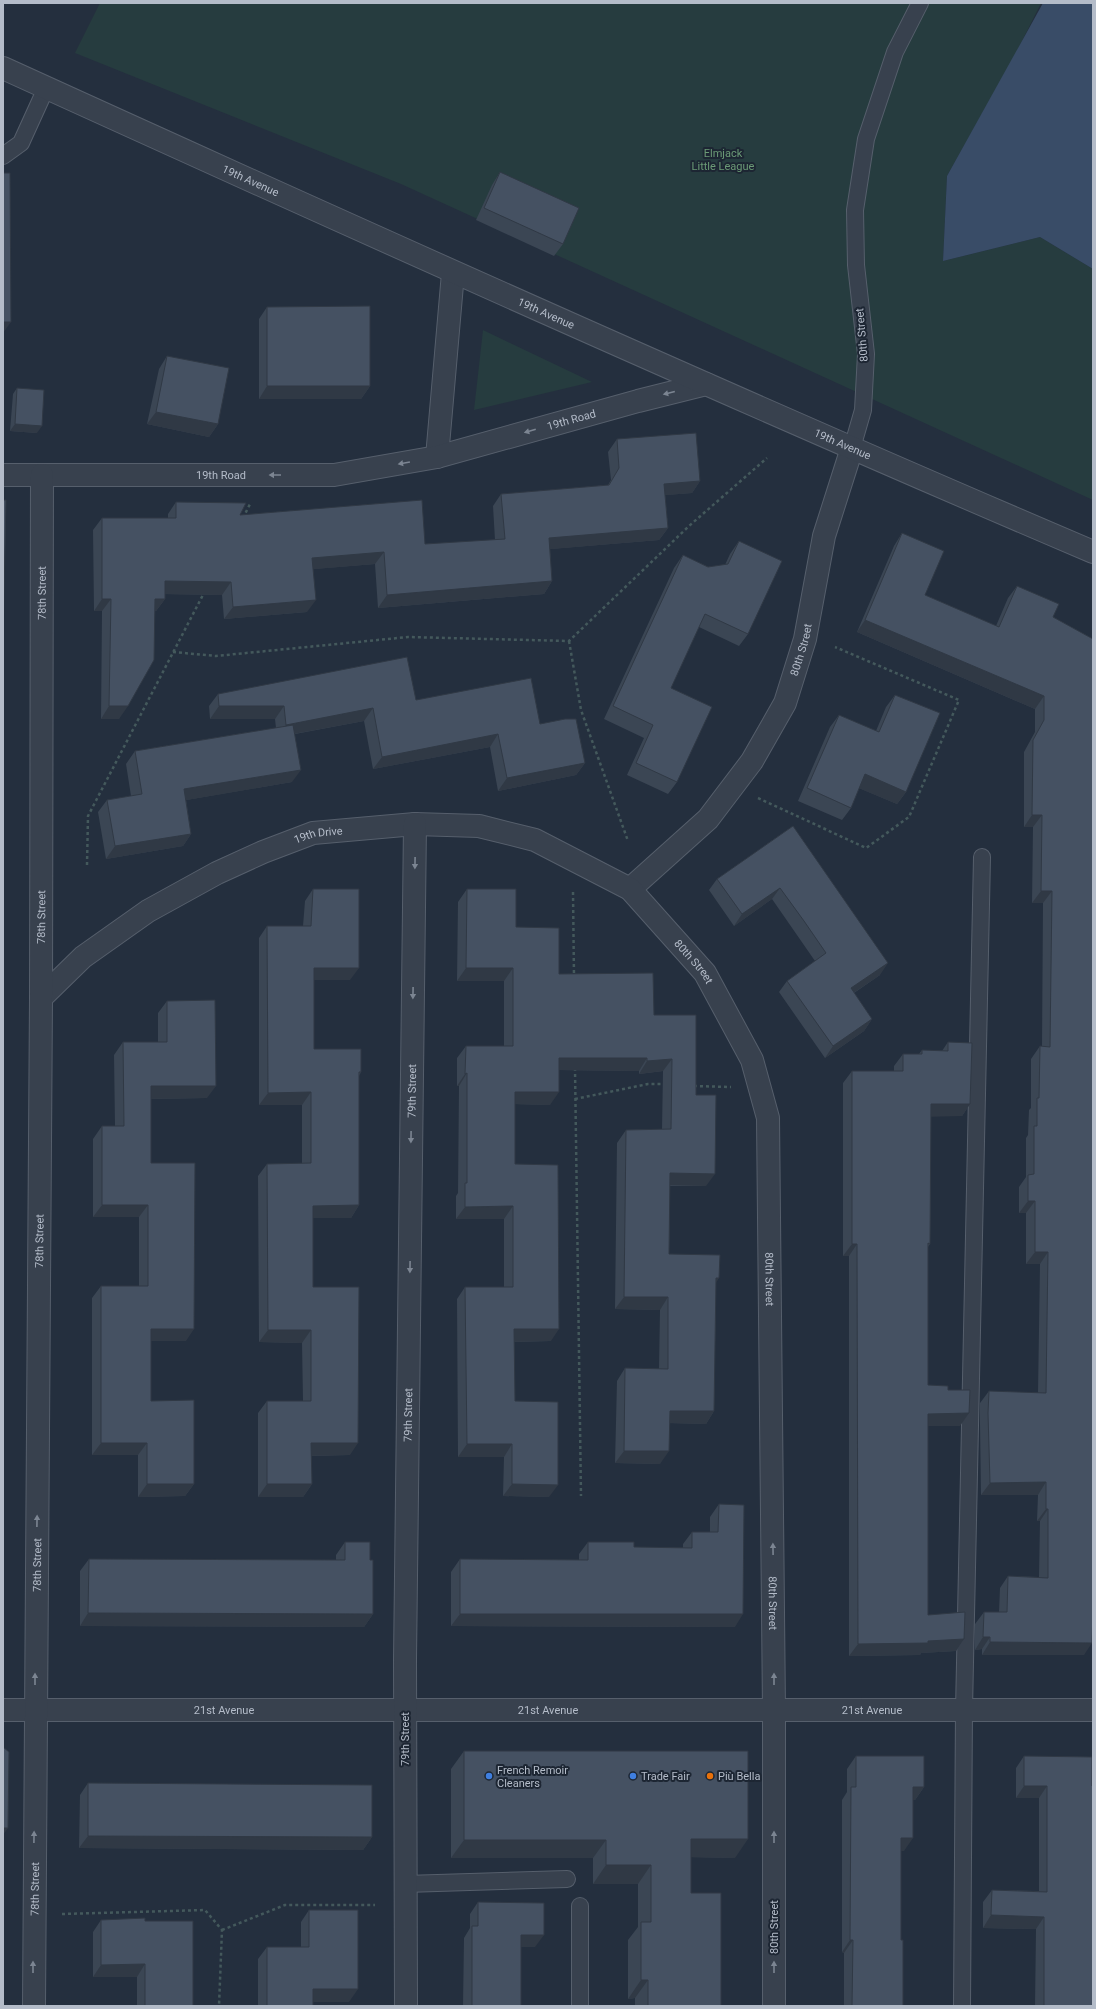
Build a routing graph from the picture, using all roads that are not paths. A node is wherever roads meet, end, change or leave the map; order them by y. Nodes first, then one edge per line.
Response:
1 (920, 3) edge
2 (3, 68) edge
3 (46, 88) junction
4 (3, 156) edge
5 (453, 273) junction
6 (706, 384) junction
7 (852, 448) junction
8 (437, 457) junction
9 (3, 475) edge
10 (42, 475) junction
11 (1093, 552) edge
12 (415, 824) junction
13 (982, 857) dead end
14 (630, 889) junction
15 (41, 998) junction
16 (3, 1710) edge
17 (35, 1710) junction
18 (405, 1710) junction
19 (964, 1710) junction
20 (1093, 1710) edge
21 (774, 1711) junction
22 (566, 1879) dead end
23 (405, 1884) junction
24 (580, 1906) dead end
25 (34, 2006) edge
26 (406, 2006) edge
27 (580, 2006) edge
28 (774, 2006) edge
29 (962, 2006) edge

1 - 7 lane, 80th Street
2 - 3 street, 19th Avenue
3 - 4 lane
3 - 5 street, 19th Avenue
5 - 6 street, 19th Avenue
5 - 8 street
6 - 7 street, 19th Avenue
6 -> 8 street, 19th Road
7 - 11 street, 19th Avenue
7 - 14 street, 80th Street
8 -> 10 street, 19th Road
9 - 10 street, 19th Road
10 - 15 street, 78th Street
12 - 14 street, 19th Drive
12 - 15 street, 19th Drive
12 -> 18 street, 79th Street
13 - 19 lane
21 -> 14 street, 80th Street
17 -> 15 street, 78th Street
16 - 17 street, 21st Avenue
17 - 18 street, 21st Avenue
25 -> 17 street, 78th Street
18 - 21 street, 21st Avenue
18 - 23 street, 79th Street
19 - 20 street, 21st Avenue
19 - 21 street, 21st Avenue
19 - 29 lane
28 -> 21 street, 80th Street
22 - 23 lane
23 - 26 street, 79th Street
24 - 27 lane

